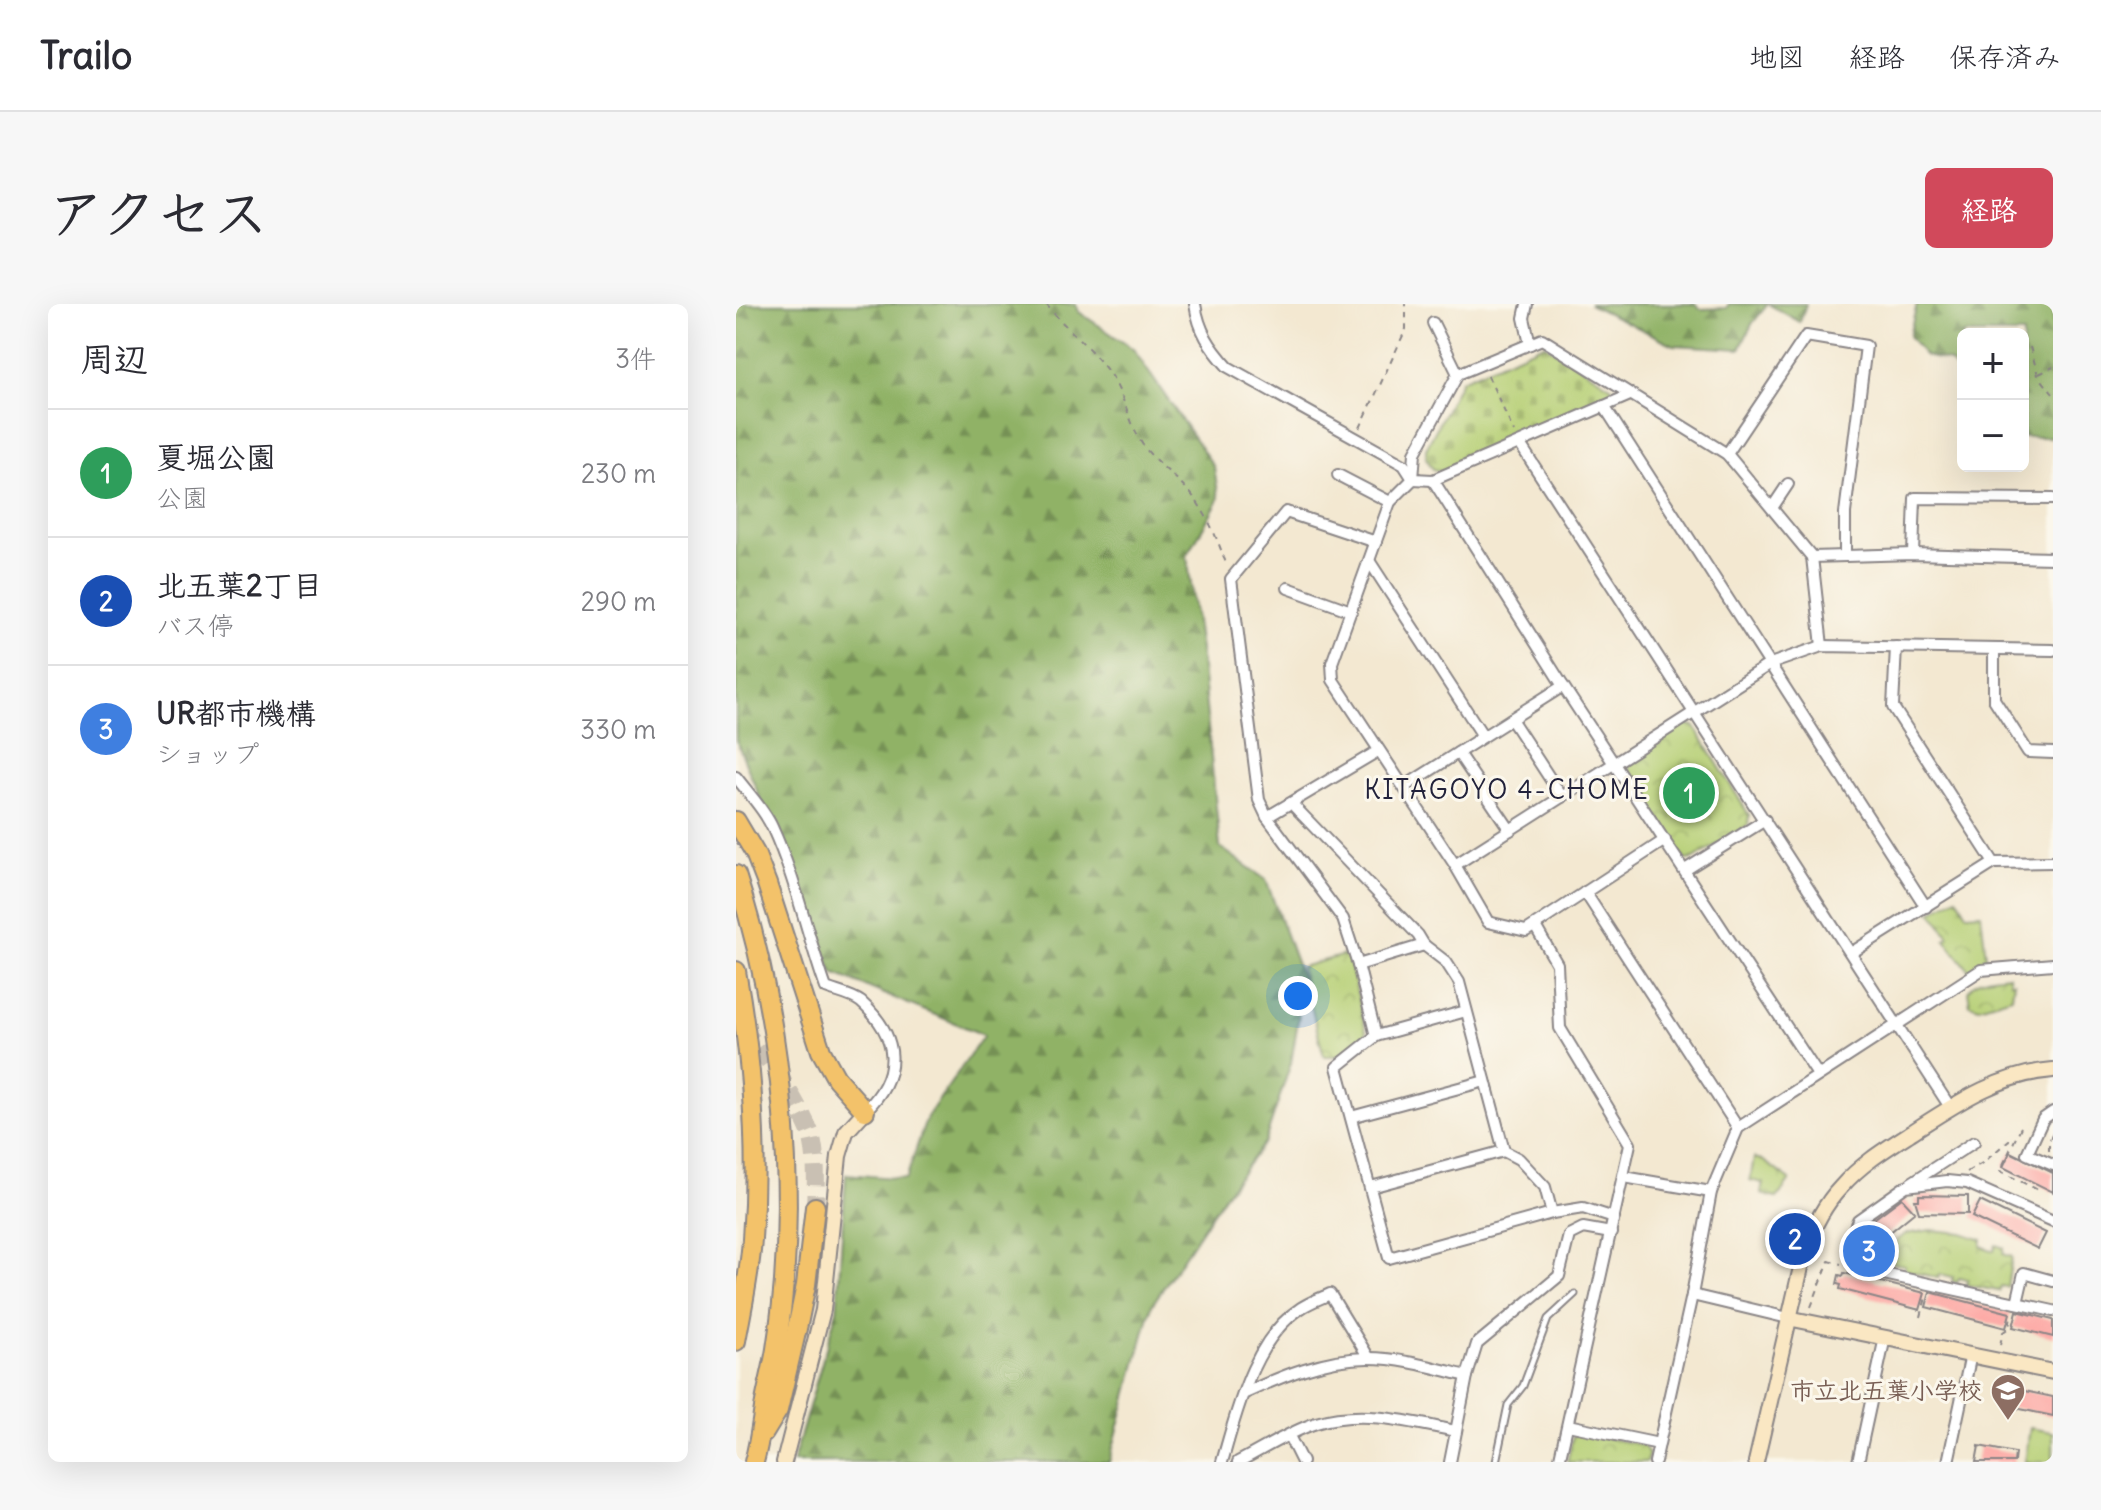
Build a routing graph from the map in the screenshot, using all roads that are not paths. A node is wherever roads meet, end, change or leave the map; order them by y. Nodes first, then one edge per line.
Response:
1 (1195, 304) edge
2 (1527, 304) edge
3 (1433, 323) dead end
4 (1530, 344) junction
5 (1458, 374) junction
6 (1630, 395) junction
7 (1604, 406) junction
8 (1520, 444) junction
9 (1727, 454) junction
10 (1338, 475) dead end
11 (1413, 479) junction
12 (1433, 480) junction
13 (1788, 484) dead end
14 (2053, 499) edge
15 (1390, 502) junction
16 (1772, 508) junction
17 (1376, 542) junction
18 (1913, 554) junction
19 (1845, 556) junction
20 (1812, 557) junction
21 (2053, 558) edge
22 (1370, 562) junction
23 (1288, 588) dead end
24 (1351, 611) junction
25 (1822, 646) junction
26 (1896, 647) junction
27 (1994, 650) junction
28 (2053, 650) edge
29 (1770, 664) junction
30 (1563, 686) junction
31 (1695, 712) junction
32 (1511, 719) junction
33 (1483, 736) junction
34 (1378, 751) junction
35 (1458, 753) junction
36 (2053, 753) edge
37 (1615, 763) junction
38 (736, 777) edge
39 (1404, 787) junction
40 (1562, 797) junction
41 (1292, 804) junction
42 (1267, 817) junction
43 (1765, 820) junction
44 (736, 821) edge
45 (1510, 830) junction
46 (1665, 840) junction
47 (2053, 862) edge
48 (1994, 863) junction
49 (1455, 865) junction
50 (1685, 870) junction
51 (736, 875) edge
52 (1585, 892) junction
53 (1926, 907) junction
54 (1535, 926) junction
55 (1424, 945) junction
56 (1851, 953) junction
57 (2053, 964) edge
58 (1358, 965) junction
59 (736, 971) edge
60 (1466, 1011) junction
61 (1897, 1025) junction
62 (1376, 1036) junction
63 (2053, 1070) edge
64 (1818, 1075) junction
65 (1485, 1081) junction
66 (1950, 1107) junction
67 (865, 1111) junction
68 (2053, 1112) edge
69 (1351, 1117) junction
70 (1738, 1128) junction
71 (1974, 1142) dead end
72 (1504, 1151) junction
73 (2051, 1159) edge
74 (1624, 1177) junction
75 (1906, 1186) junction
76 (1371, 1187) junction
77 (1711, 1192) junction
78 (815, 1207) tunnel mouth
79 (1552, 1213) junction
80 (1614, 1218) junction
81 (2053, 1221) edge
82 (1611, 1233) junction
83 (2053, 1281) edge
84 (1575, 1294) dead end
85 (1692, 1295) junction
86 (2016, 1303) junction
87 (2053, 1311) edge
88 (1788, 1318) junction
89 (1885, 1337) junction
90 (736, 1341) edge
91 (1971, 1354) junction
92 (1369, 1358) junction
93 (2053, 1372) edge
94 (1467, 1376) junction
95 (1243, 1394) junction
96 (1568, 1425) junction
97 (1456, 1431) junction
98 (1289, 1436) junction
99 (760, 1438) junction
100 (1659, 1444) junction
101 (754, 1462) edge
102 (784, 1462) edge
103 (1222, 1462) edge
104 (1238, 1462) edge
105 (1302, 1462) edge
106 (1450, 1462) edge
107 (1496, 1462) edge
108 (1559, 1462) edge
109 (1655, 1462) edge
110 (1756, 1462) edge
111 (1858, 1462) edge
112 (1948, 1462) edge

1 - 11 street
2 - 4 street
3 - 5 street
4 - 5 street
4 - 6 street
5 - 11 street
6 - 7 street
6 - 9 street
7 - 8 street
7 - 29 street
8 - 12 street
8 - 31 street
9 - 16 street
9 - 19 street
10 - 15 street
11 - 12 street
11 - 15 street
12 - 30 street
13 - 16 street
14 - 18 street
15 - 17 street
16 - 20 street
17 - 22 street
17 - 42 street
18 - 19 street
18 - 21 street
19 - 20 street
20 - 25 street
22 - 24 street
22 - 33 street
23 - 24 street
24 - 34 street
25 - 26 street
25 - 29 street
26 - 27 street
26 - 48 street
27 - 28 street
27 - 36 street
29 - 31 street
29 - 53 street
30 - 32 street
30 - 37 street
31 - 37 street
31 - 43 street
32 - 33 street
32 - 40 street
33 - 35 street
34 - 39 street
34 - 41 street
35 - 39 street
35 - 45 street
37 - 40 street
37 - 46 street
38 - 67 street
39 - 49 street
40 - 45 street
41 - 42 street
41 - 55 street
42 - 58 street
43 - 50 street
43 - 56 street
44 - 67 highway
45 - 49 street
46 - 50 street
46 - 52 street
47 - 48 street
48 - 53 street
49 - 54 street
50 - 64 street
51 - 99 highway
52 - 54 street
52 - 70 street
53 - 56 street
54 - 74 street
55 - 58 street
55 - 60 street
56 - 61 street
57 - 61 street
58 - 62 street
59 - 90 highway
60 - 62 street
60 - 65 street
61 - 64 street
61 - 66 street
62 - 69 street
63 - 66 street
64 - 70 street
65 - 69 street
65 - 72 street
66 - 88 street
67 - 102 street
68 - 73 street
69 - 76 street
70 - 77 street
71 - 75 street
72 - 76 street
72 - 79 street
74 - 77 street
74 - 80 street
75 - 81 street
75 - 86 street
76 - 79 street
77 - 85 street
78 - 99 highway
79 - 80 street
80 - 82 street
82 - 94 street
82 - 96 street
83 - 86 street
84 - 107 lane
85 - 88 street
85 - 100 street
86 - 87 street
88 - 89 street
88 - 110 street
89 - 91 street
89 - 111 street
91 - 93 street
91 - 112 street
92 - 94 street
92 - 95 street
92 - 95 street
94 - 97 street
95 - 103 street
96 - 100 street
96 - 108 street
97 - 98 street
97 - 106 street
98 - 104 street
98 - 105 street
99 - 101 highway
100 - 109 street

